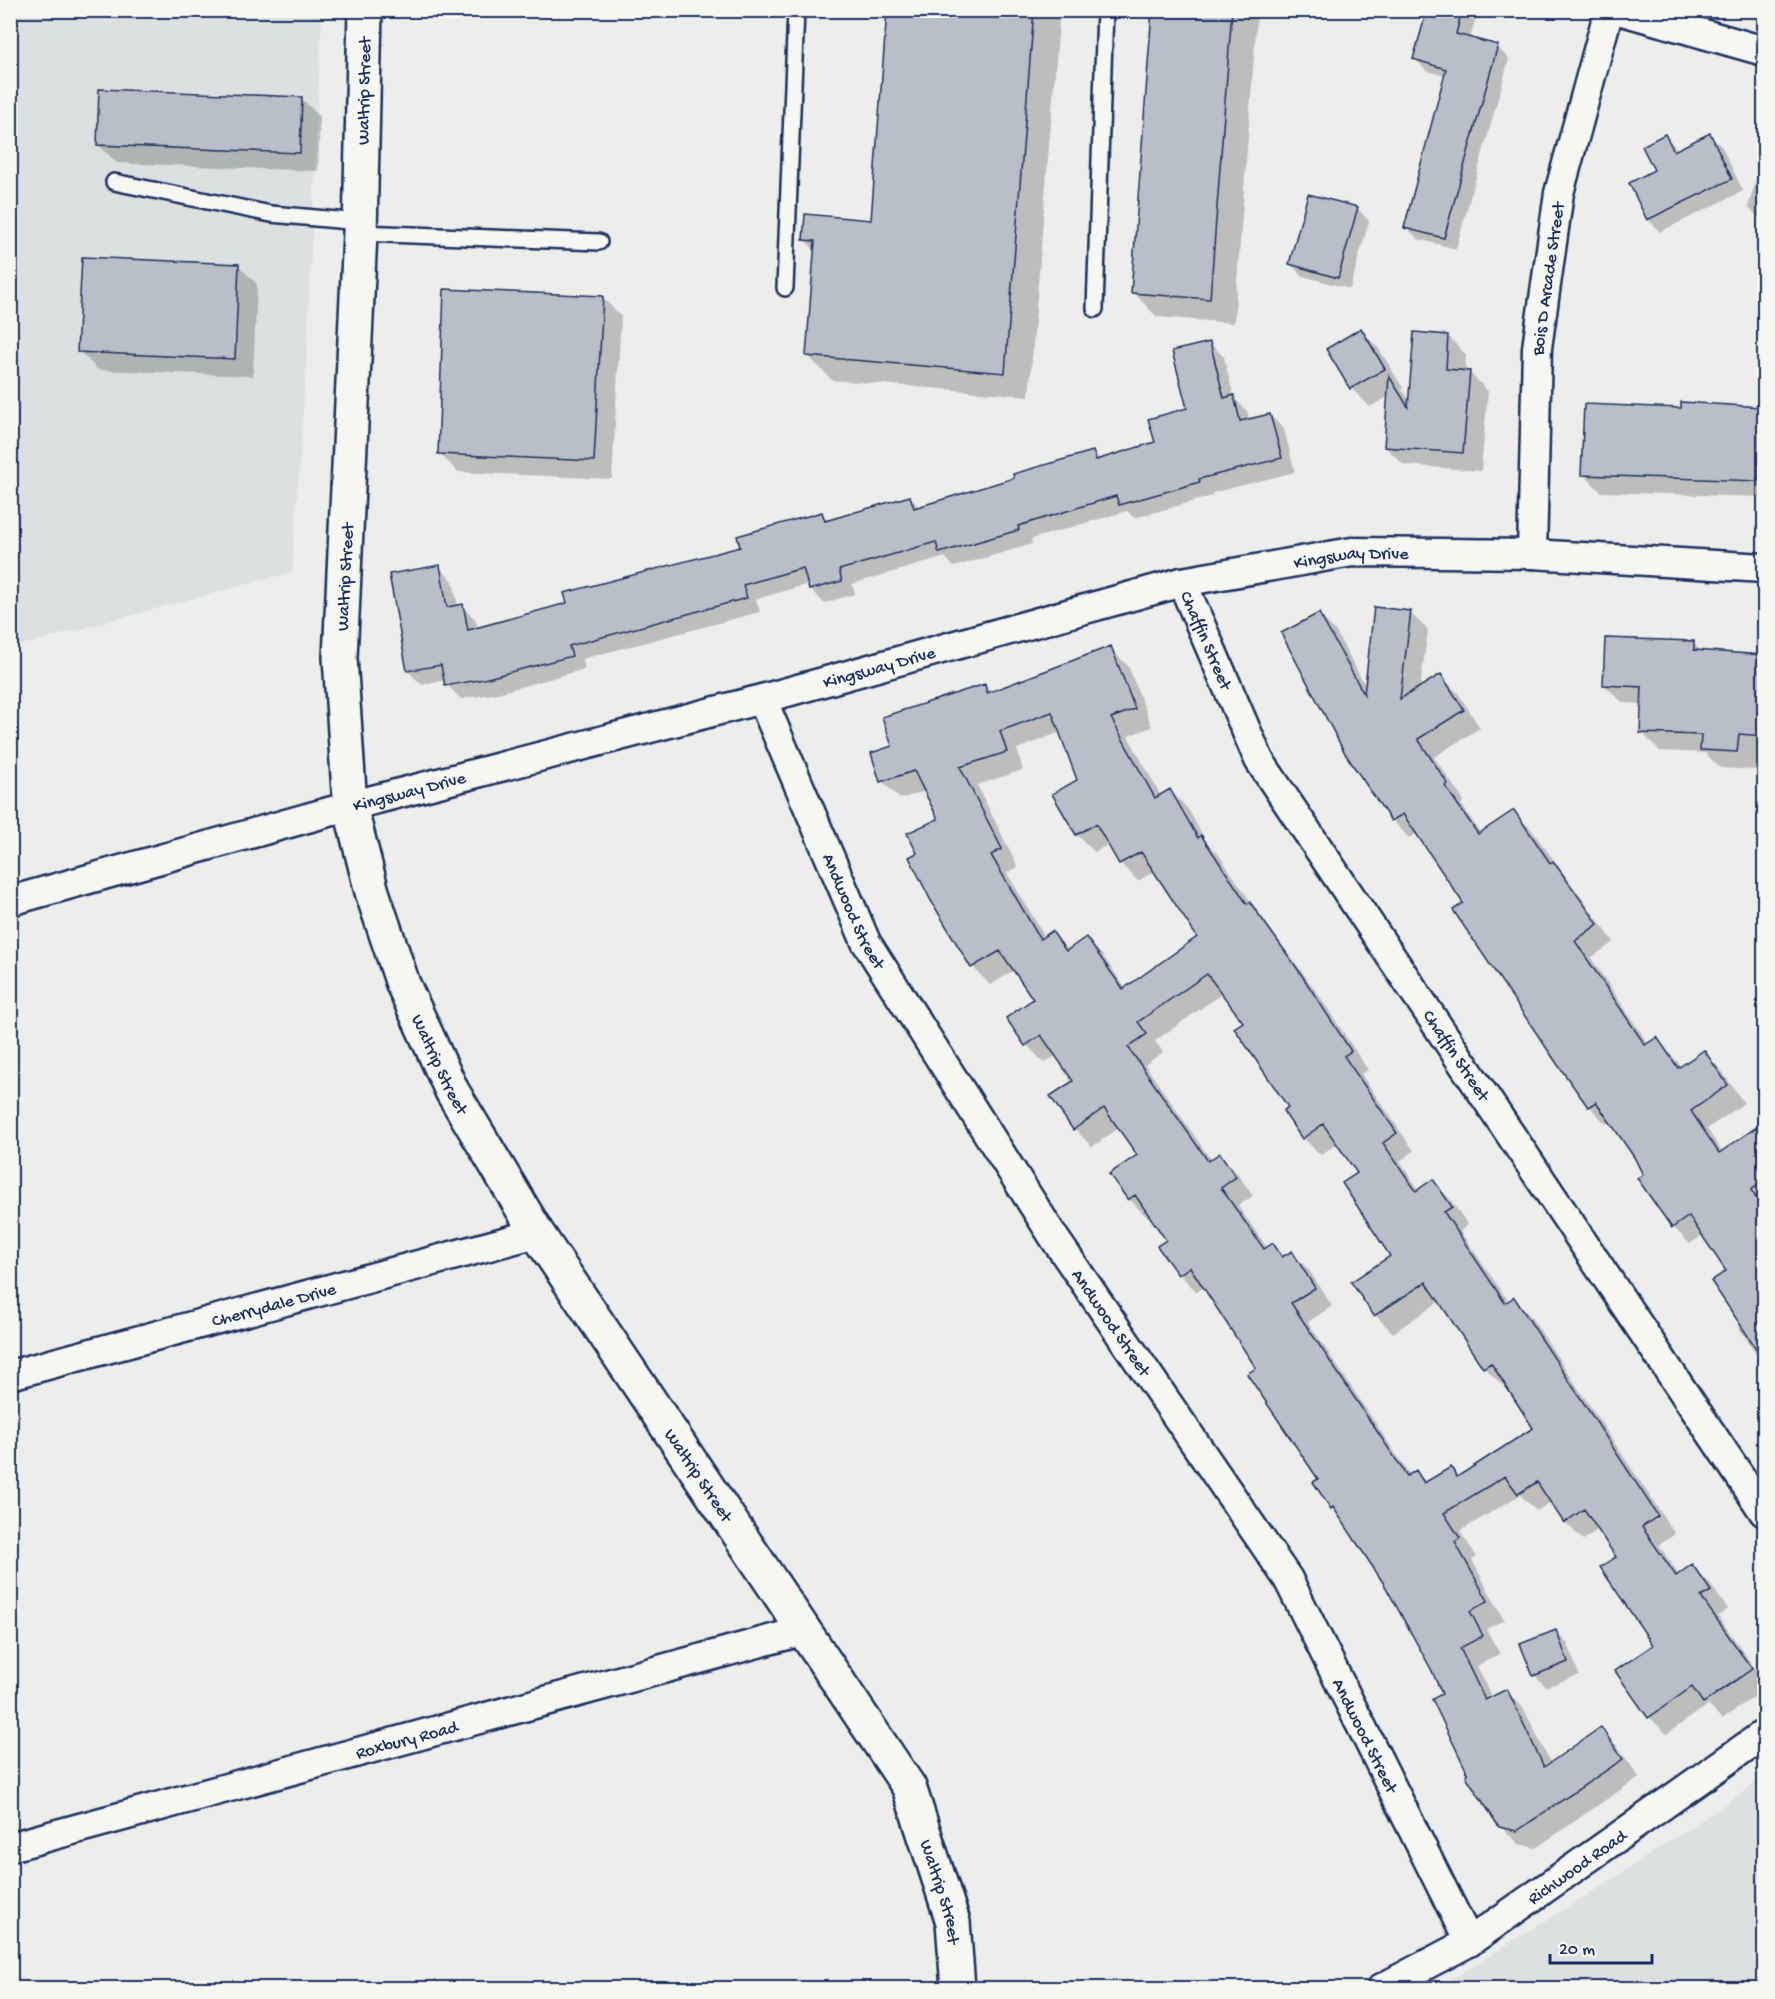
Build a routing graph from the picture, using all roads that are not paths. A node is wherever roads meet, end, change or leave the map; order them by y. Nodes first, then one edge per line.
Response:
1 (365, 10) edge
2 (796, 10) edge
3 (1106, 10) edge
4 (1609, 10) edge
5 (1619, 10) edge
6 (1764, 51) edge
7 (114, 182) dead end
8 (360, 228) junction
9 (599, 242) dead end
10 (785, 288) dead end
11 (1095, 309) dead end
12 (1532, 554) junction
13 (1764, 567) edge
14 (1182, 582) junction
15 (762, 699) junction
16 (350, 806) junction
17 (10, 901) edge
18 (537, 1233) junction
19 (10, 1375) edge
20 (1764, 1512) edge
21 (802, 1630) junction
22 (1764, 1734) edge
23 (10, 1847) edge
24 (1468, 1942) junction
25 (958, 1989) edge
26 (1382, 1989) edge

1 - 8 street, Waltrip Street
2 - 10 lane
3 - 11 lane
4 - 12 street, Bois D Arcade Street
5 - 6 street
7 - 8 lane
8 - 9 lane
8 - 16 street, Waltrip Street
12 - 13 street, Kingsway Drive
12 - 14 street, Kingsway Drive
14 - 15 street, Kingsway Drive
14 - 20 street, Chaffin Street
15 - 16 street, Kingsway Drive
15 - 24 street, Andwood Street
16 - 17 street, Kingsway Drive
16 - 18 street, Waltrip Street
18 - 19 street, Cherrydale Drive
18 - 21 street, Waltrip Street
21 - 23 street, Roxbury Road
21 - 25 street, Waltrip Street
22 - 24 street, Richwood Road
24 - 26 street, Richwood Road

